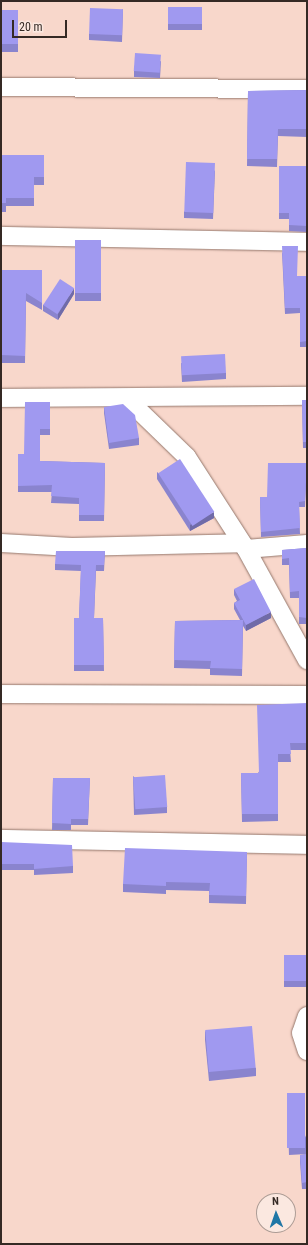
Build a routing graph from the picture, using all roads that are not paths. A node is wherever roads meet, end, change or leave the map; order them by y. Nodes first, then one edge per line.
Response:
1 (1, 87) edge
2 (307, 88) edge
3 (1, 236) edge
4 (307, 242) edge
5 (307, 396) edge
6 (1, 398) edge
7 (127, 399) junction
8 (1, 543) edge
9 (307, 544) edge
10 (244, 546) junction
11 (307, 660) edge
12 (1, 694) edge
13 (307, 695) edge
14 (1, 839) edge
15 (307, 845) edge
16 (307, 1016) edge
17 (307, 1050) edge

1 - 2 street
3 - 4 street
5 - 7 street
6 - 7 street
7 - 10 street
8 - 10 street
9 - 10 street
10 - 11 street
12 - 13 street
14 - 15 street
16 - 17 street

